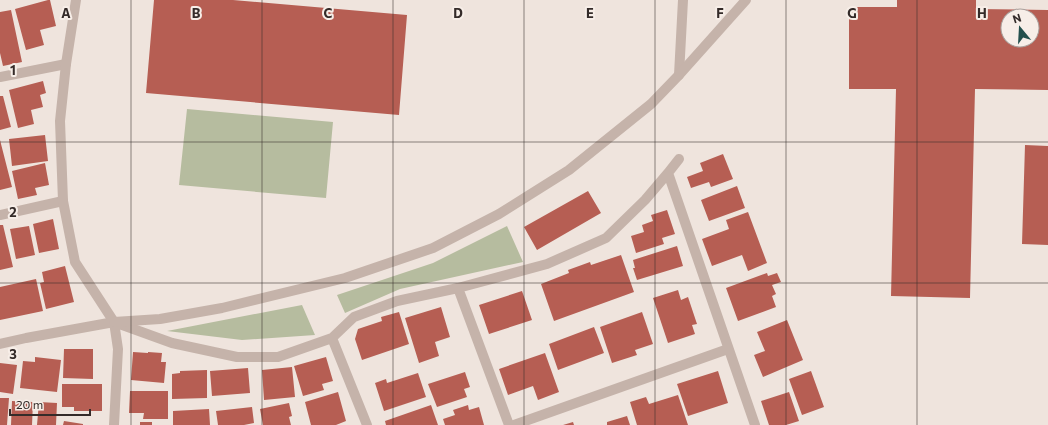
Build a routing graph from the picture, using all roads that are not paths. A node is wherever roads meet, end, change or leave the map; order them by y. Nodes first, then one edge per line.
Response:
1 (76, 0) edge
2 (683, 0) edge
3 (746, 0) edge
4 (66, 64) junction
5 (679, 75) junction
6 (0, 77) edge
7 (679, 159) dead end
8 (668, 174) junction
9 (63, 201) junction
10 (0, 215) edge
11 (458, 288) junction
12 (114, 322) junction
13 (332, 338) junction
14 (0, 344) edge
15 (728, 349) junction
16 (114, 425) edge
17 (367, 425) edge
18 (509, 425) edge
19 (514, 425) edge
20 (755, 425) edge

1 - 4 street
2 - 5 street
3 - 5 street
4 - 6 street
4 - 9 street
5 - 12 street
7 - 8 street
8 - 11 street
8 - 15 street
9 - 10 street
9 - 12 street
11 - 13 street
11 - 18 street
12 - 13 street
12 - 14 street
12 - 16 street
13 - 17 street
15 - 19 street
15 - 20 street

